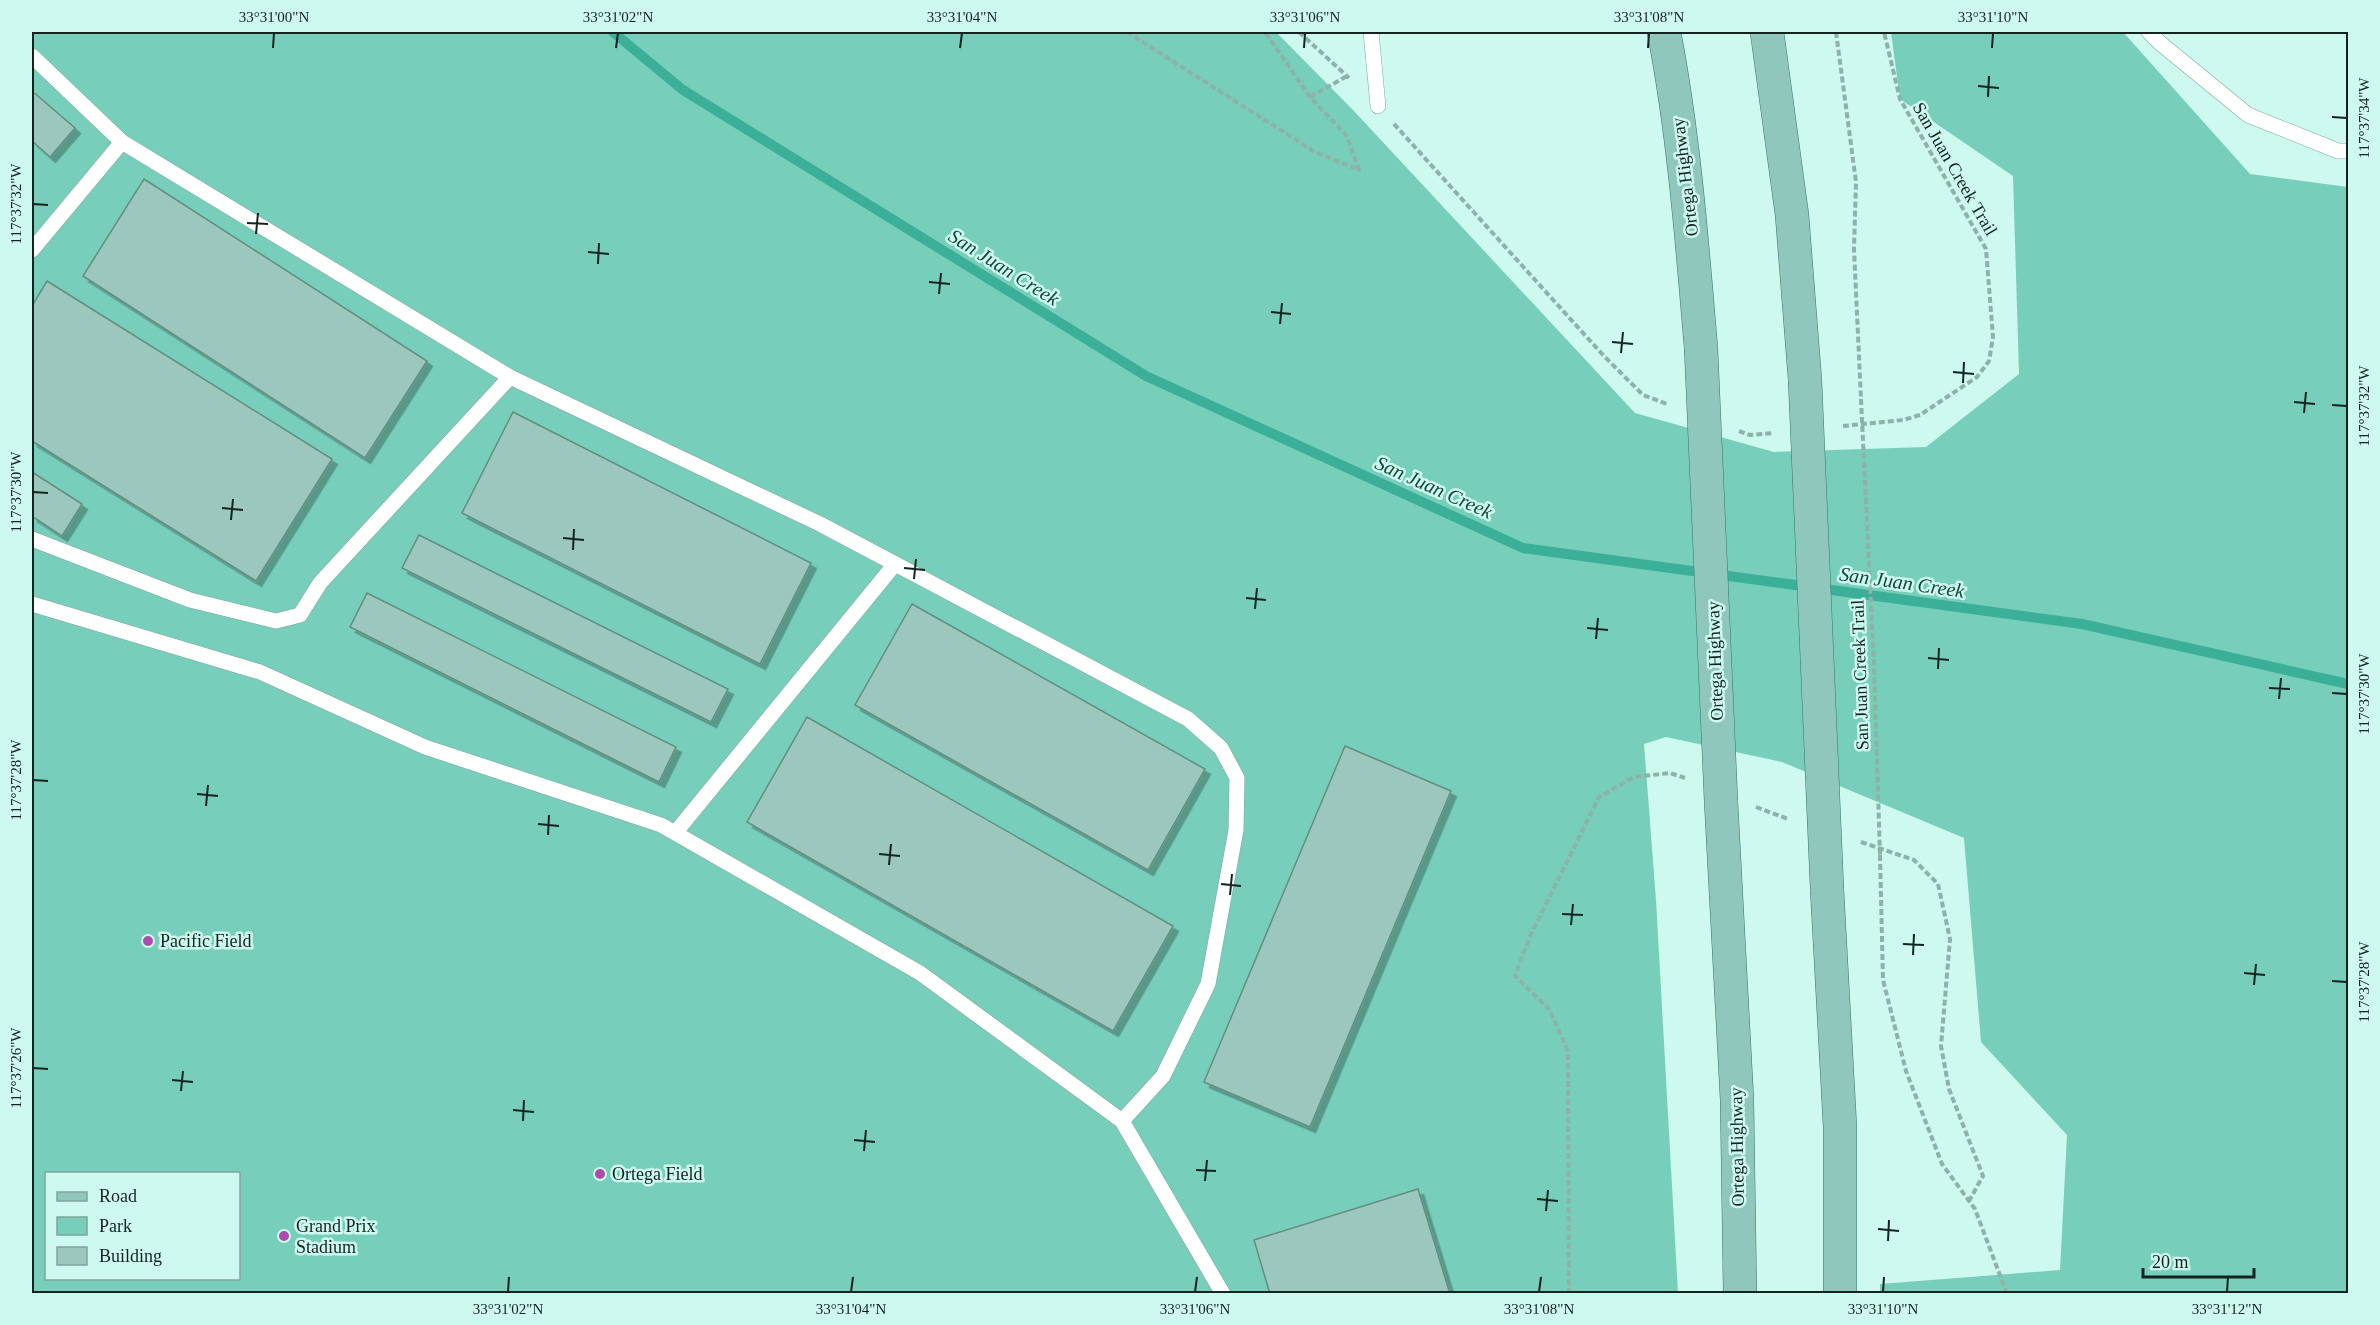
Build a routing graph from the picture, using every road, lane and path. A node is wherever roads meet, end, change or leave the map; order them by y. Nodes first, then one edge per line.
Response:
1 (1127, 32) edge
2 (1265, 32) edge
3 (1299, 32) edge
4 (1371, 32) edge
5 (1664, 32) edge
6 (1767, 32) edge
7 (1836, 32) edge
8 (1884, 32) edge
9 (2150, 32) edge
10 (32, 56) edge
11 (1347, 76) junction
12 (1310, 97) junction
13 (1378, 106) joint
14 (122, 142) junction
15 (2349, 152) edge
16 (1986, 249) dead end
17 (32, 250) edge
18 (510, 376) junction
19 (32, 539) edge
20 (896, 564) junction
21 (32, 604) edge
22 (675, 833) junction
23 (1122, 1121) junction
24 (1223, 1293) edge
25 (1740, 1293) edge
26 (1840, 1293) edge
27 (2007, 1293) edge

1 - 12 path
2 - 12 path
3 - 11 path
4 - 13 lane
5 - 25 main road, Ortega Highway, bridge
6 - 26 main road, bridge
7 - 27 path, San Juan Creek Trail, bridge
8 - 16 path, San Juan Creek Trail
9 - 15 lane
10 - 14 lane
11 - 12 path
11 - 13 path
14 - 17 lane
14 - 18 lane
18 - 19 lane
18 - 20 lane
20 - 22 lane
20 - 23 lane
21 - 22 lane
22 - 23 lane
23 - 24 lane

